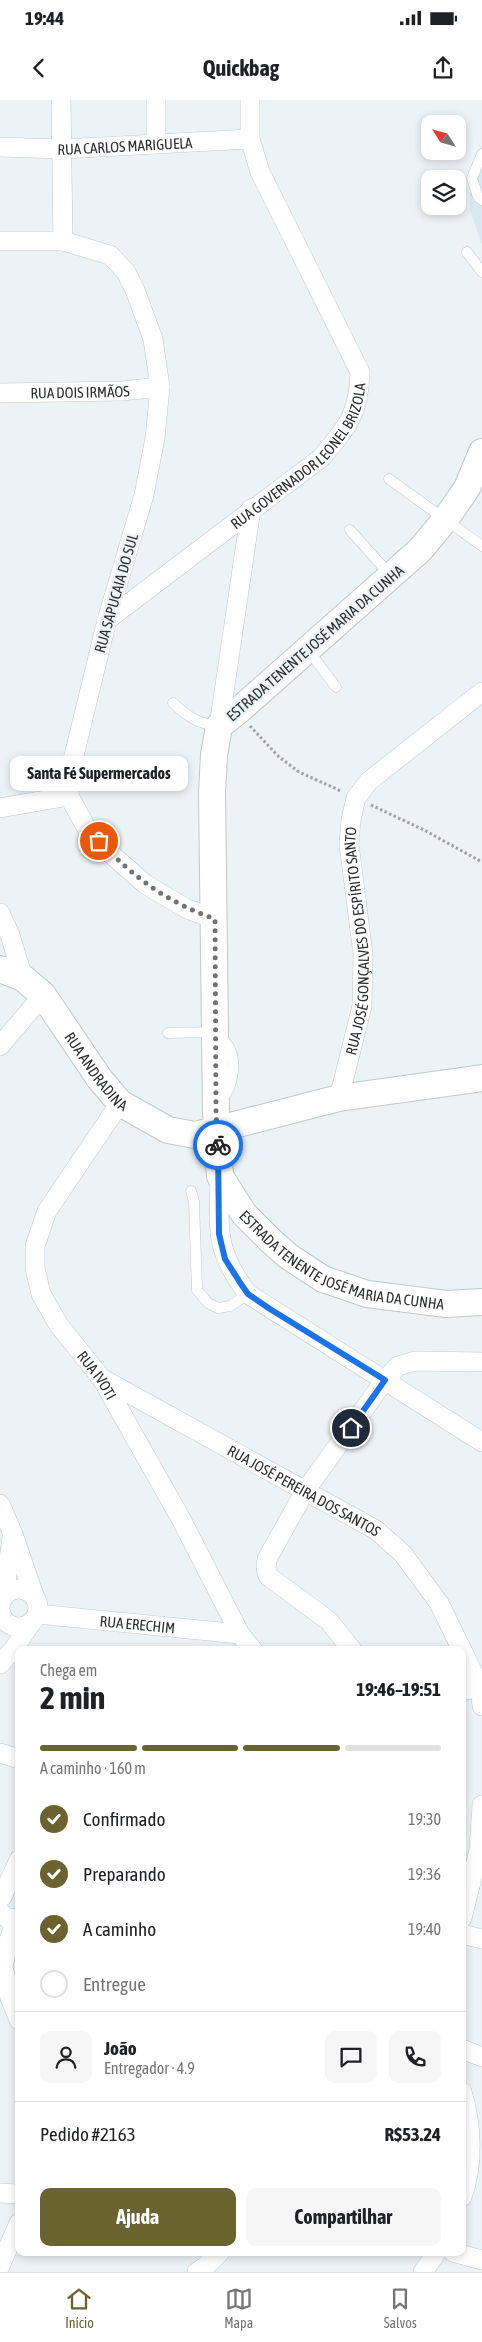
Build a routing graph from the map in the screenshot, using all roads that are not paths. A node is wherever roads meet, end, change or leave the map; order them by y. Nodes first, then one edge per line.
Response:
1 (62, 100) edge
2 (156, 100) edge
3 (250, 100) edge
4 (250, 138) junction
5 (156, 143) junction
6 (0, 147) edge
7 (62, 149) junction
8 (482, 154) edge
9 (482, 200) edge
10 (0, 241) edge
11 (63, 241) junction
12 (467, 252) dead end
13 (482, 272) edge
14 (160, 387) junction
15 (0, 393) edge
16 (482, 452) edge
17 (389, 480) dead end
18 (251, 509) junction
19 (445, 520) junction
20 (350, 530) dead end
21 (482, 546) edge
22 (391, 576) junction
23 (107, 620) junction
24 (308, 650) junction
25 (336, 686) dead end
26 (482, 692) edge
27 (174, 703) dead end
28 (219, 726) junction
29 (69, 796) junction
30 (0, 808) edge
31 (0, 913) edge
32 (215, 919) junction
33 (11, 973) edge
34 (43, 995) junction
35 (215, 1032) junction
36 (168, 1033) dead end
37 (0, 1046) edge
38 (482, 1078) edge
39 (340, 1098) junction
40 (120, 1103) junction
41 (217, 1131) junction
42 (220, 1176) junction
43 (191, 1191) dead end
44 (248, 1294) junction
45 (482, 1302) edge
46 (482, 1362) edge
47 (102, 1379) junction
48 (385, 1380) junction
49 (482, 1442) edge
50 (305, 1491) junction
51 (0, 1504) edge
52 (13, 1534) junction
53 (3, 1609) edge
54 (35, 1611) junction
55 (240, 1634) junction
56 (16, 1646) edge
57 (250, 1646) edge
58 (349, 1646) edge
59 (460, 1646) edge
60 (15, 1648) edge
61 (0, 1655) edge
62 (0, 1664) edge
63 (466, 1667) edge
64 (471, 1689) edge
65 (482, 1706) edge
66 (0, 1753) edge
67 (15, 1758) edge
68 (482, 1805) edge
69 (480, 1850) edge
70 (15, 1878) edge
71 (466, 1903) edge
72 (9, 1906) edge
73 (466, 1935) edge
74 (482, 1939) edge
75 (2, 1957) edge
76 (15, 2010) edge
77 (466, 2051) edge
78 (482, 2057) edge
79 (466, 2112) edge
80 (466, 2178) edge
81 (0, 2193) edge
82 (15, 2194) edge
83 (15, 2232) edge
84 (204, 2256) edge
85 (216, 2256) edge
86 (434, 2256) edge
87 (466, 2256) edge
88 (482, 2260) edge
89 (0, 2266) edge
90 (196, 2272) edge
91 (423, 2272) edge

1 - 7 street
2 - 5 street
3 - 4 street, RUA GOVERNADOR LEONEL BRIZOLA
4 - 5 street, RUA CARLOS MARIGUELA
4 - 18 street, RUA GOVERNADOR LEONEL BRIZOLA
5 - 7 street, RUA CARLOS MARIGUELA
6 - 7 street, RUA CARLOS MARIGUELA
7 - 11 street
8 - 9 lane
10 - 11 street, RUA SAPUCAIA DO SUL
11 - 14 street, RUA SAPUCAIA DO SUL
12 - 13 lane
14 - 15 street, RUA DOIS IRMÃOS
14 - 23 street, RUA SAPUCAIA DO SUL
16 - 19 main road, ESTRADA TENENTE JOSÉ MARIA DA CUNHA
17 - 19 lane
18 - 23 street, RUA GOVERNADOR LEONEL BRIZOLA
18 - 28 street
19 - 21 lane
19 - 22 main road, ESTRADA TENENTE JOSÉ MARIA DA CUNHA
20 - 22 lane
22 - 24 main road, ESTRADA TENENTE JOSÉ MARIA DA CUNHA
23 - 29 street, RUA SAPUCAIA DO SUL
24 - 25 lane
24 - 28 main road, ESTRADA TENENTE JOSÉ MARIA DA CUNHA
26 - 39 street, RUA JOSÉ GONÇALVES DO ESPÍRITO SANTO
27 - 28 lane
28 - 32 main road, ESTRADA TENENTE JOSÉ MARIA DA CUNHA
29 - 30 street
29 - 32 street
31 - 33 street
32 - 35 main road, ESTRADA TENENTE JOSÉ MARIA DA CUNHA
33 - 34 main road, RUA ANDRADINA
34 - 37 street
34 - 40 main road, RUA ANDRADINA
35 - 36 lane
35 - 41 main road, ESTRADA TENENTE JOSÉ MARIA DA CUNHA
38 - 39 main road, RUA ANDRADINA
39 - 41 main road, RUA ANDRADINA
40 - 41 main road, RUA ANDRADINA
40 - 47 street, RUA IVOTI
41 - 42 main road, ESTRADA TENENTE JOSÉ MARIA DA CUNHA
42 - 44 street
42 - 45 main road, ESTRADA TENENTE JOSÉ MARIA DA CUNHA
43 - 44 lane
44 - 48 street
46 - 48 street
47 - 50 street, RUA JOSÉ PEREIRA DOS SANTOS
47 - 55 street, RUA IVOTI
48 - 49 street
48 - 50 street
50 - 58 street
50 - 59 street, RUA JOSÉ PEREIRA DOS SANTOS
51 - 52 street
52 - 53 street
52 - 54 street
53 - 54 street
53 - 54 street
53 - 61 street
54 - 55 street, RUA ERECHIM
54 - 56 street
55 - 57 street, RUA IVOTI
60 - 62 street
63 - 64 street, RUA JOSÉ PEREIRA DOS SANTOS
64 - 65 street, RUA JOSÉ PEREIRA DOS SANTOS
66 - 67 street
68 - 69 street
69 - 71 street
70 - 72 street
72 - 75 street
73 - 74 street
75 - 76 street
77 - 78 street
79 - 80 street
81 - 82 street
83 - 89 street
84 - 90 street
85 - 90 street
86 - 91 street
87 - 88 street

